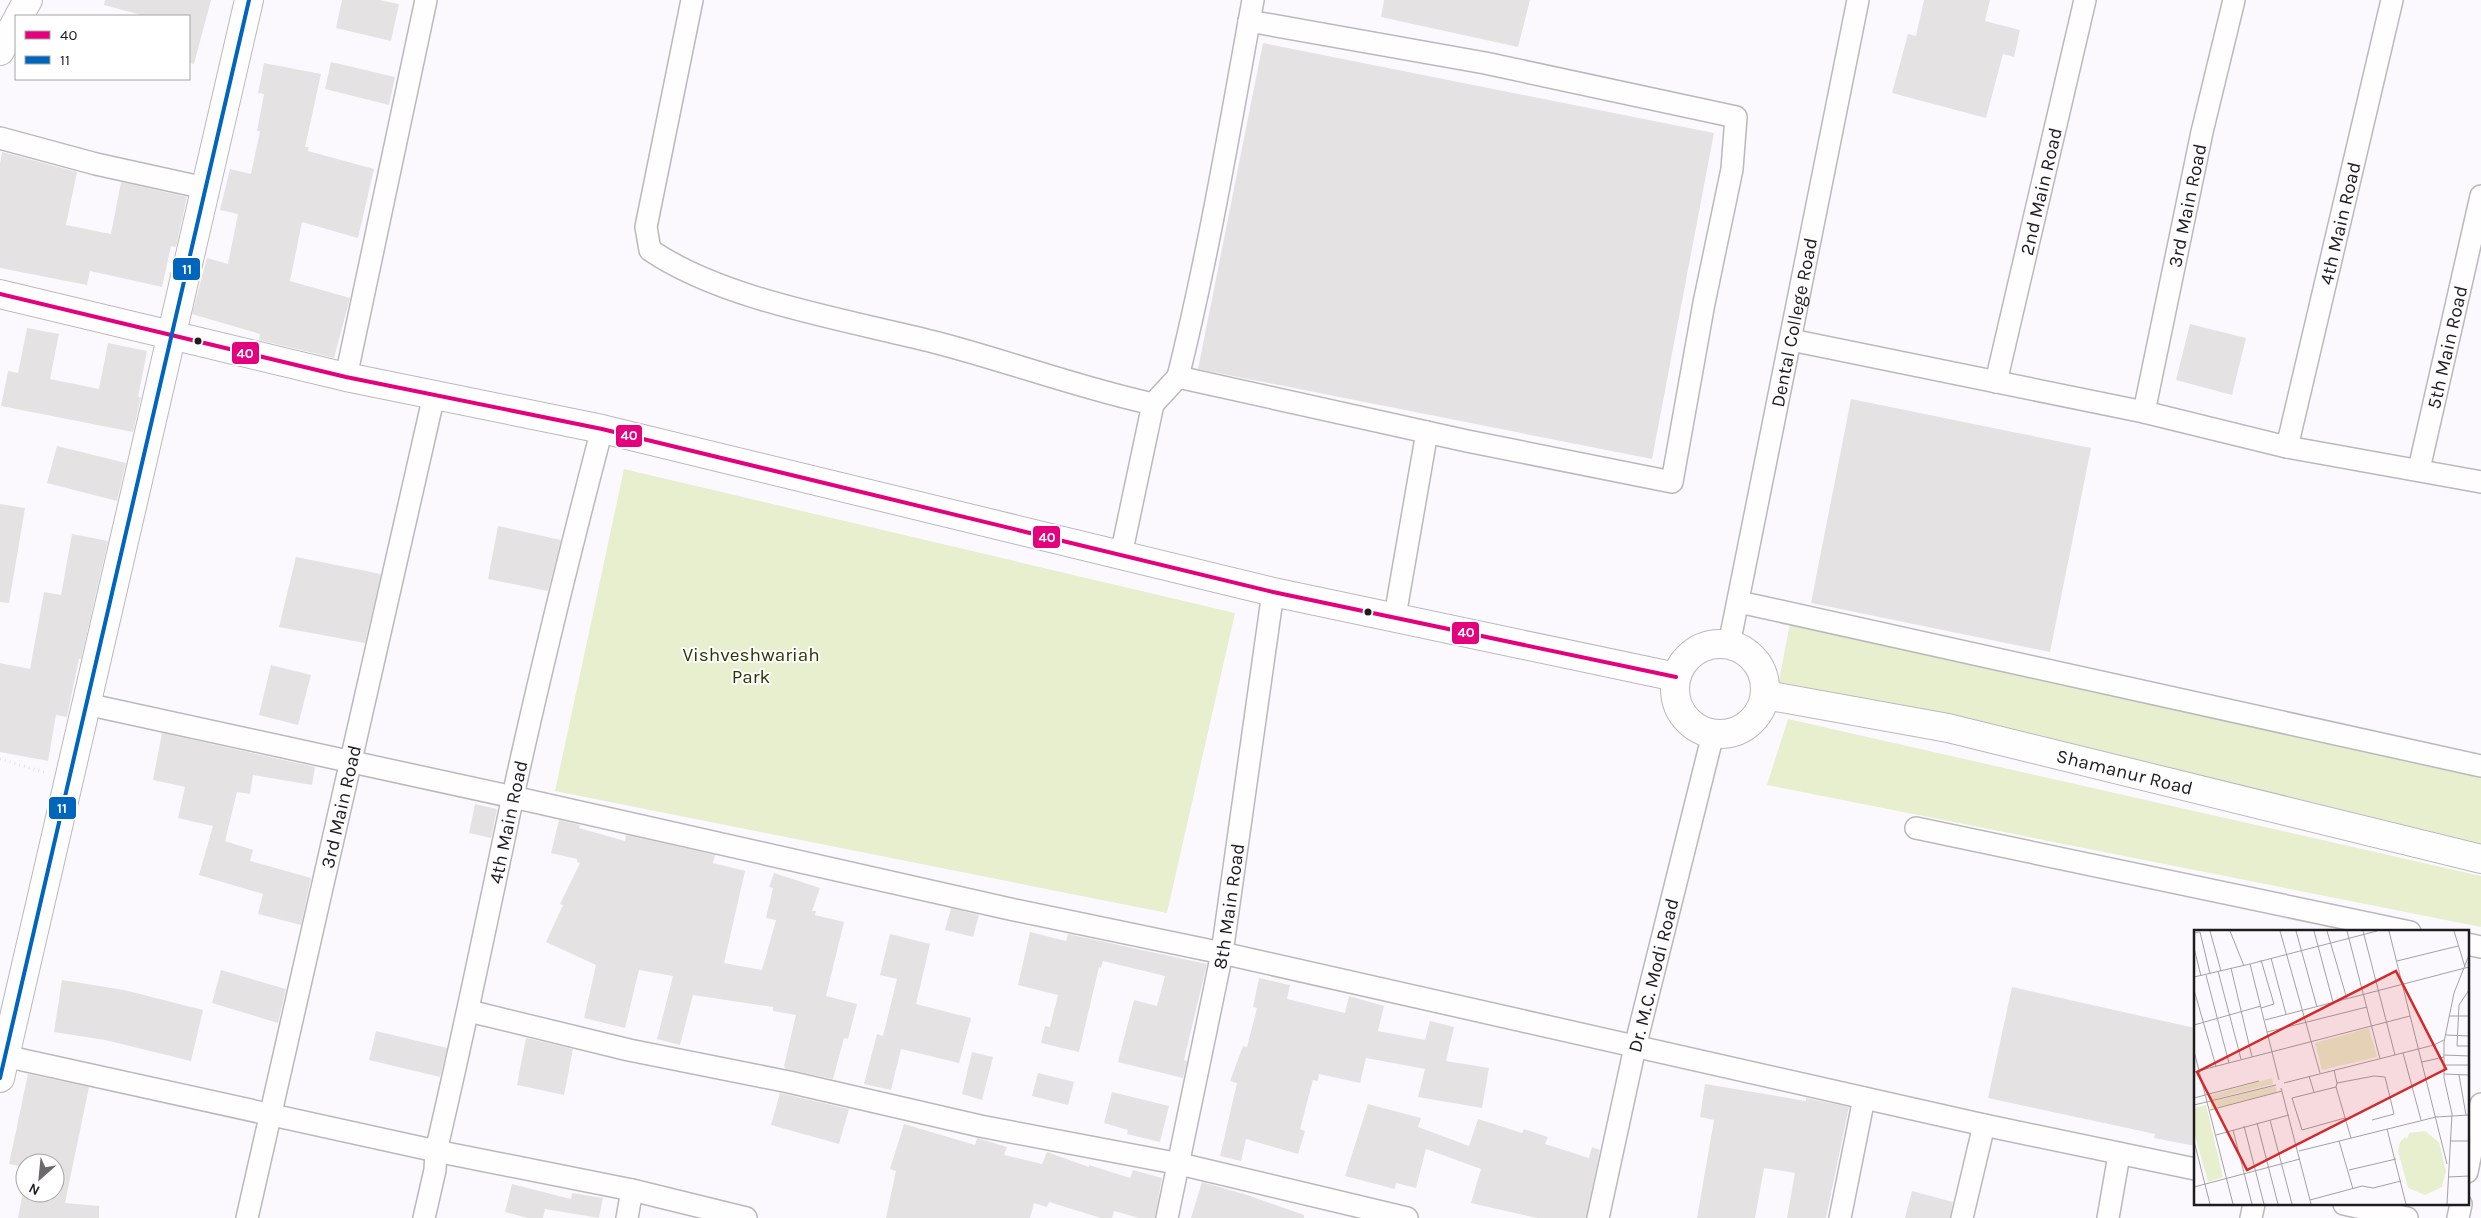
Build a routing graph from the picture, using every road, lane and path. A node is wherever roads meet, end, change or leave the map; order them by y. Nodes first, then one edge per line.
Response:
1 (28, 0) edge
2 (249, 0) edge
3 (426, 0) edge
4 (692, 0) edge
5 (1252, 0) edge
6 (1858, 0) edge
7 (2085, 0) edge
8 (2234, 0) edge
9 (2392, 0) edge
10 (20, 15) edge
11 (1249, 22) junction
12 (15, 24) edge
13 (0, 49) edge
14 (0, 138) edge
15 (205, 188) junction
16 (2481, 196) edge
17 (0, 294) edge
18 (171, 336) junction
19 (1791, 340) junction
20 (1178, 376) junction
21 (346, 377) junction
22 (1996, 382) junction
23 (434, 394) junction
24 (1153, 404) junction
25 (2144, 412) junction
26 (602, 429) junction
27 (1427, 432) junction
28 (2286, 447) junction
29 (2418, 469) junction
30 (2481, 482) edge
31 (1121, 555) junction
32 (1273, 592) junction
33 (1739, 602) junction
34 (1395, 616) junction
35 (1729, 645) junction
36 (1676, 677) junction
37 (1765, 695) junction
38 (86, 704) junction
39 (1713, 734) junction
40 (0, 759) edge
41 (350, 761) junction
42 (2481, 766) edge
43 (69, 779) junction
44 (513, 797) junction
45 (1916, 828) dead end
46 (2481, 859) edge
47 (2400, 930) edge
48 (2468, 944) edge
49 (2481, 946) edge
50 (1222, 952) junction
51 (469, 1012) junction
52 (1635, 1047) junction
53 (2, 1063) edge
54 (1864, 1098) junction
55 (2481, 1104) edge
56 (269, 1114) junction
57 (1984, 1125) junction
58 (436, 1151) junction
59 (2119, 1155) junction
60 (1180, 1164) junction
61 (2468, 1167) edge
62 (2194, 1169) edge
63 (632, 1190) junction
64 (2353, 1206) edge
65 (247, 1218) edge
66 (424, 1218) edge
67 (627, 1218) edge
68 (746, 1218) edge
69 (1167, 1218) edge
70 (1407, 1218) edge
71 (1598, 1218) edge
72 (1840, 1218) edge
73 (1962, 1218) edge
74 (2108, 1218) edge
75 (2407, 1218) edge

1 - 10 main road
2 - 15 main road
3 - 21 street
4 - 24 street
5 - 11 street
6 - 19 street, Dental College Road
7 - 22 street, 2nd Main Road
8 - 25 street, 3rd Main Road
9 - 28 street, 4th Main Road
11 - 20 street
11 - 27 street
12 - 13 main road
14 - 15 street
15 - 18 main road
16 - 29 street, 5th Main Road
17 - 18 main road
18 - 21 main road
18 - 38 main road
19 - 22 street
19 - 33 street, Dental College Road
20 - 24 street
20 - 27 street
21 - 23 main road
22 - 25 street
23 - 26 main road
23 - 41 street, 3rd Main Road
24 - 31 street
25 - 28 street
26 - 31 main road
26 - 44 street, 4th Main Road
27 - 34 street
28 - 29 street
29 - 30 street
31 - 32 main road
32 - 34 main road
32 - 50 street, 8th Main Road
33 - 35 street, Dental College Road
33 - 42 street
34 - 36 main road
35 - 36 main road
35 - 37 main road
36 - 39 main road
37 - 39 main road
37 - 46 main road, Shamanur Road
38 - 41 street
38 - 43 main road
39 - 52 street, Dr. M.C. Modi Road
40 - 43 path
41 - 44 street
41 - 56 street, 3rd Main Road
43 - 53 main road
44 - 50 street
44 - 51 street, 4th Main Road
45 - 47 street
48 - 49 street
50 - 52 street
50 - 60 street, 8th Main Road
51 - 58 street, 4th Main Road
51 - 60 street
52 - 54 street
52 - 71 street, Dr. M.C. Modi Road
53 - 56 street
54 - 57 street
54 - 72 street
55 - 61 street
56 - 58 street
56 - 65 street, 3rd Main Road
57 - 59 street
57 - 73 street
58 - 63 street
58 - 66 street, 4th Main Road
59 - 62 street
59 - 74 street
60 - 69 street, 8th Main Road
60 - 70 street
63 - 67 street
63 - 68 street
64 - 75 street

